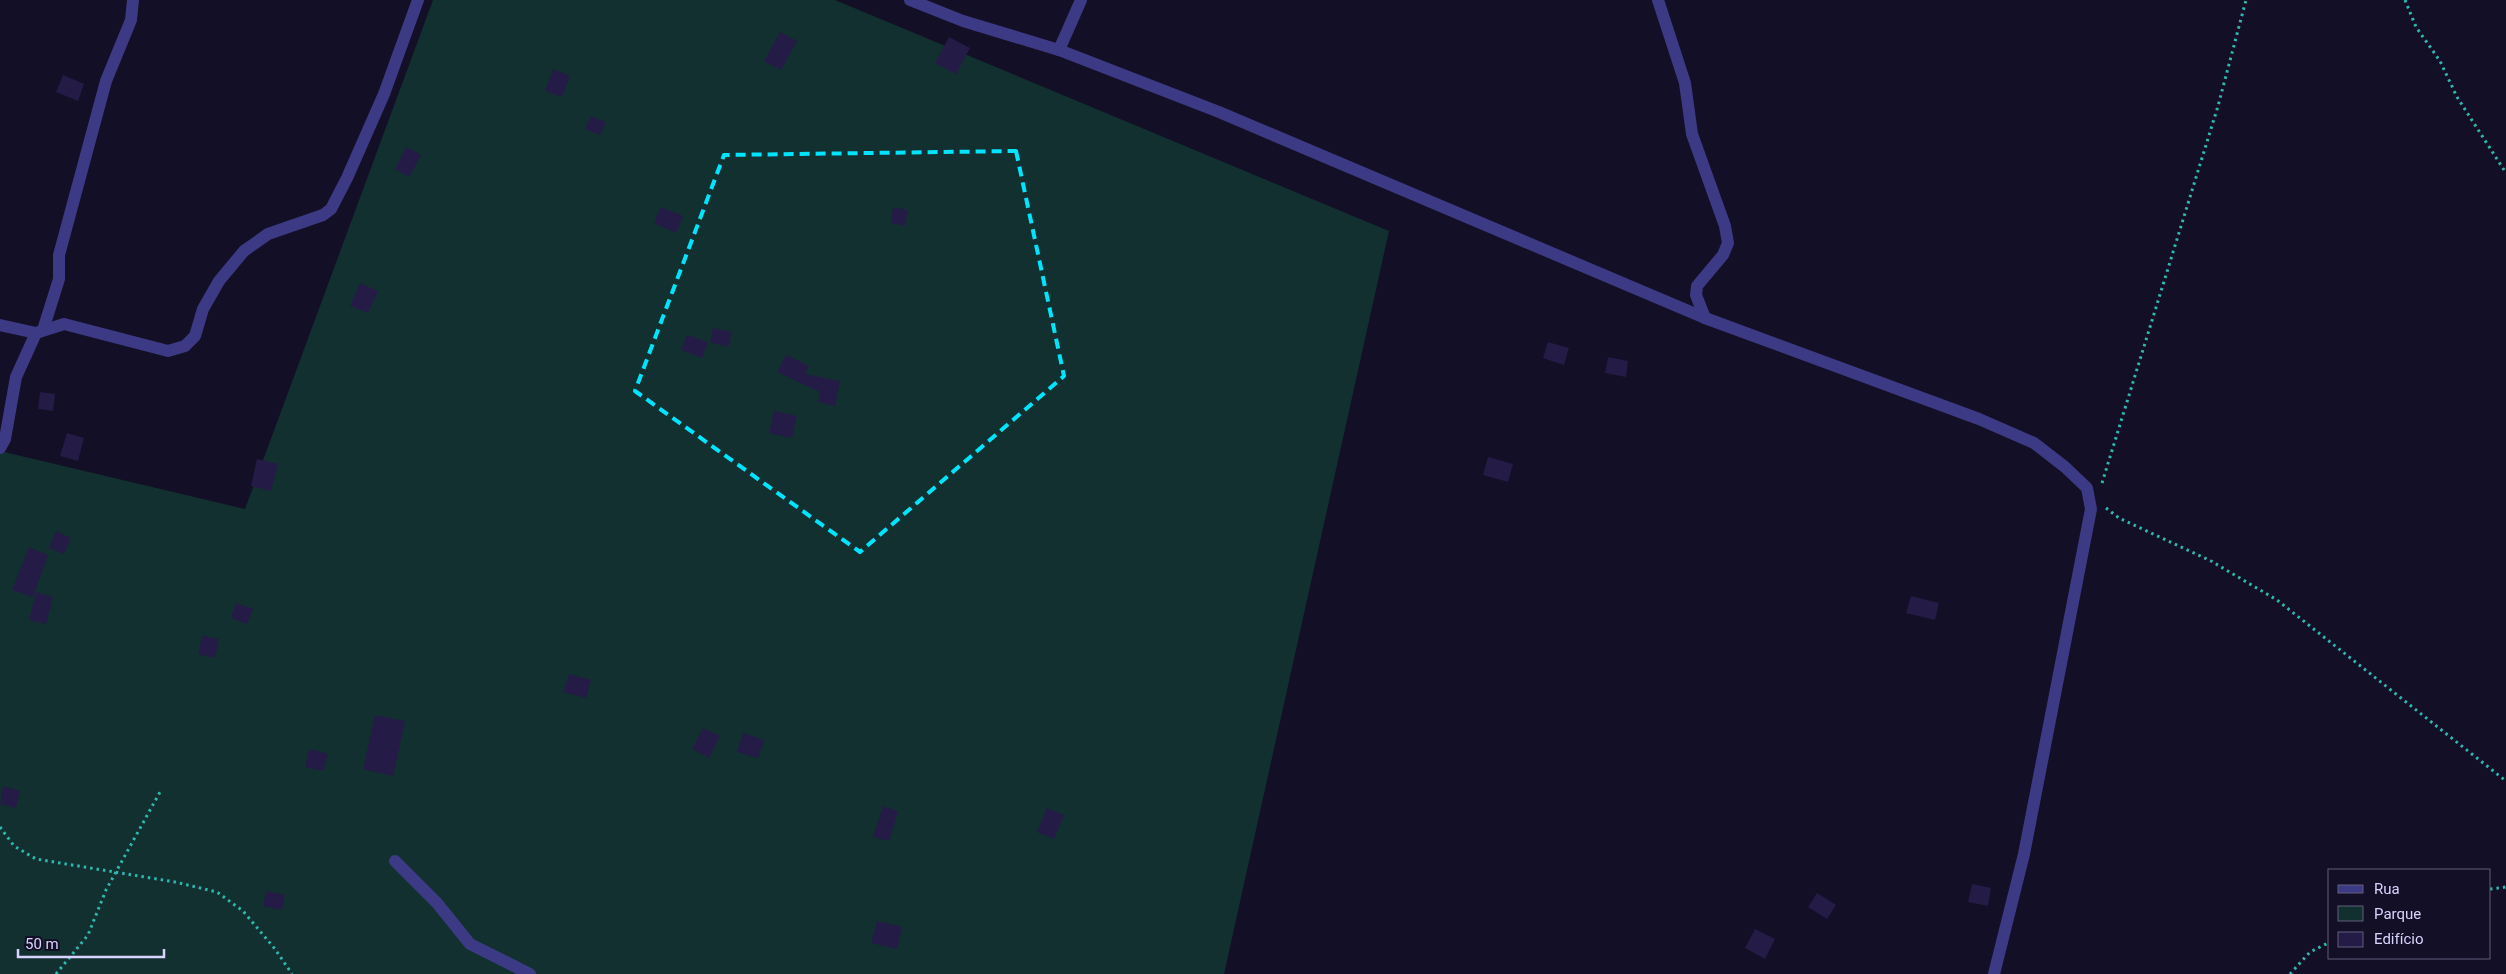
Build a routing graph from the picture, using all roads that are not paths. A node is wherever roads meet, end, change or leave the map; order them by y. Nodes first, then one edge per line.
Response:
1 (133, 0) edge
2 (418, 0) edge
3 (910, 0) edge
4 (1081, 0) edge
5 (1658, 0) edge
6 (1059, 50) junction
7 (1705, 318) junction
8 (0, 325) edge
9 (40, 332) junction
10 (0, 448) edge
11 (395, 861) dead end
12 (530, 974) edge
13 (1994, 974) edge

1 - 9 street
2 - 9 street
3 - 6 street
4 - 6 street
5 - 7 street
6 - 7 street
7 - 13 street
8 - 9 street
9 - 10 street
11 - 12 street

